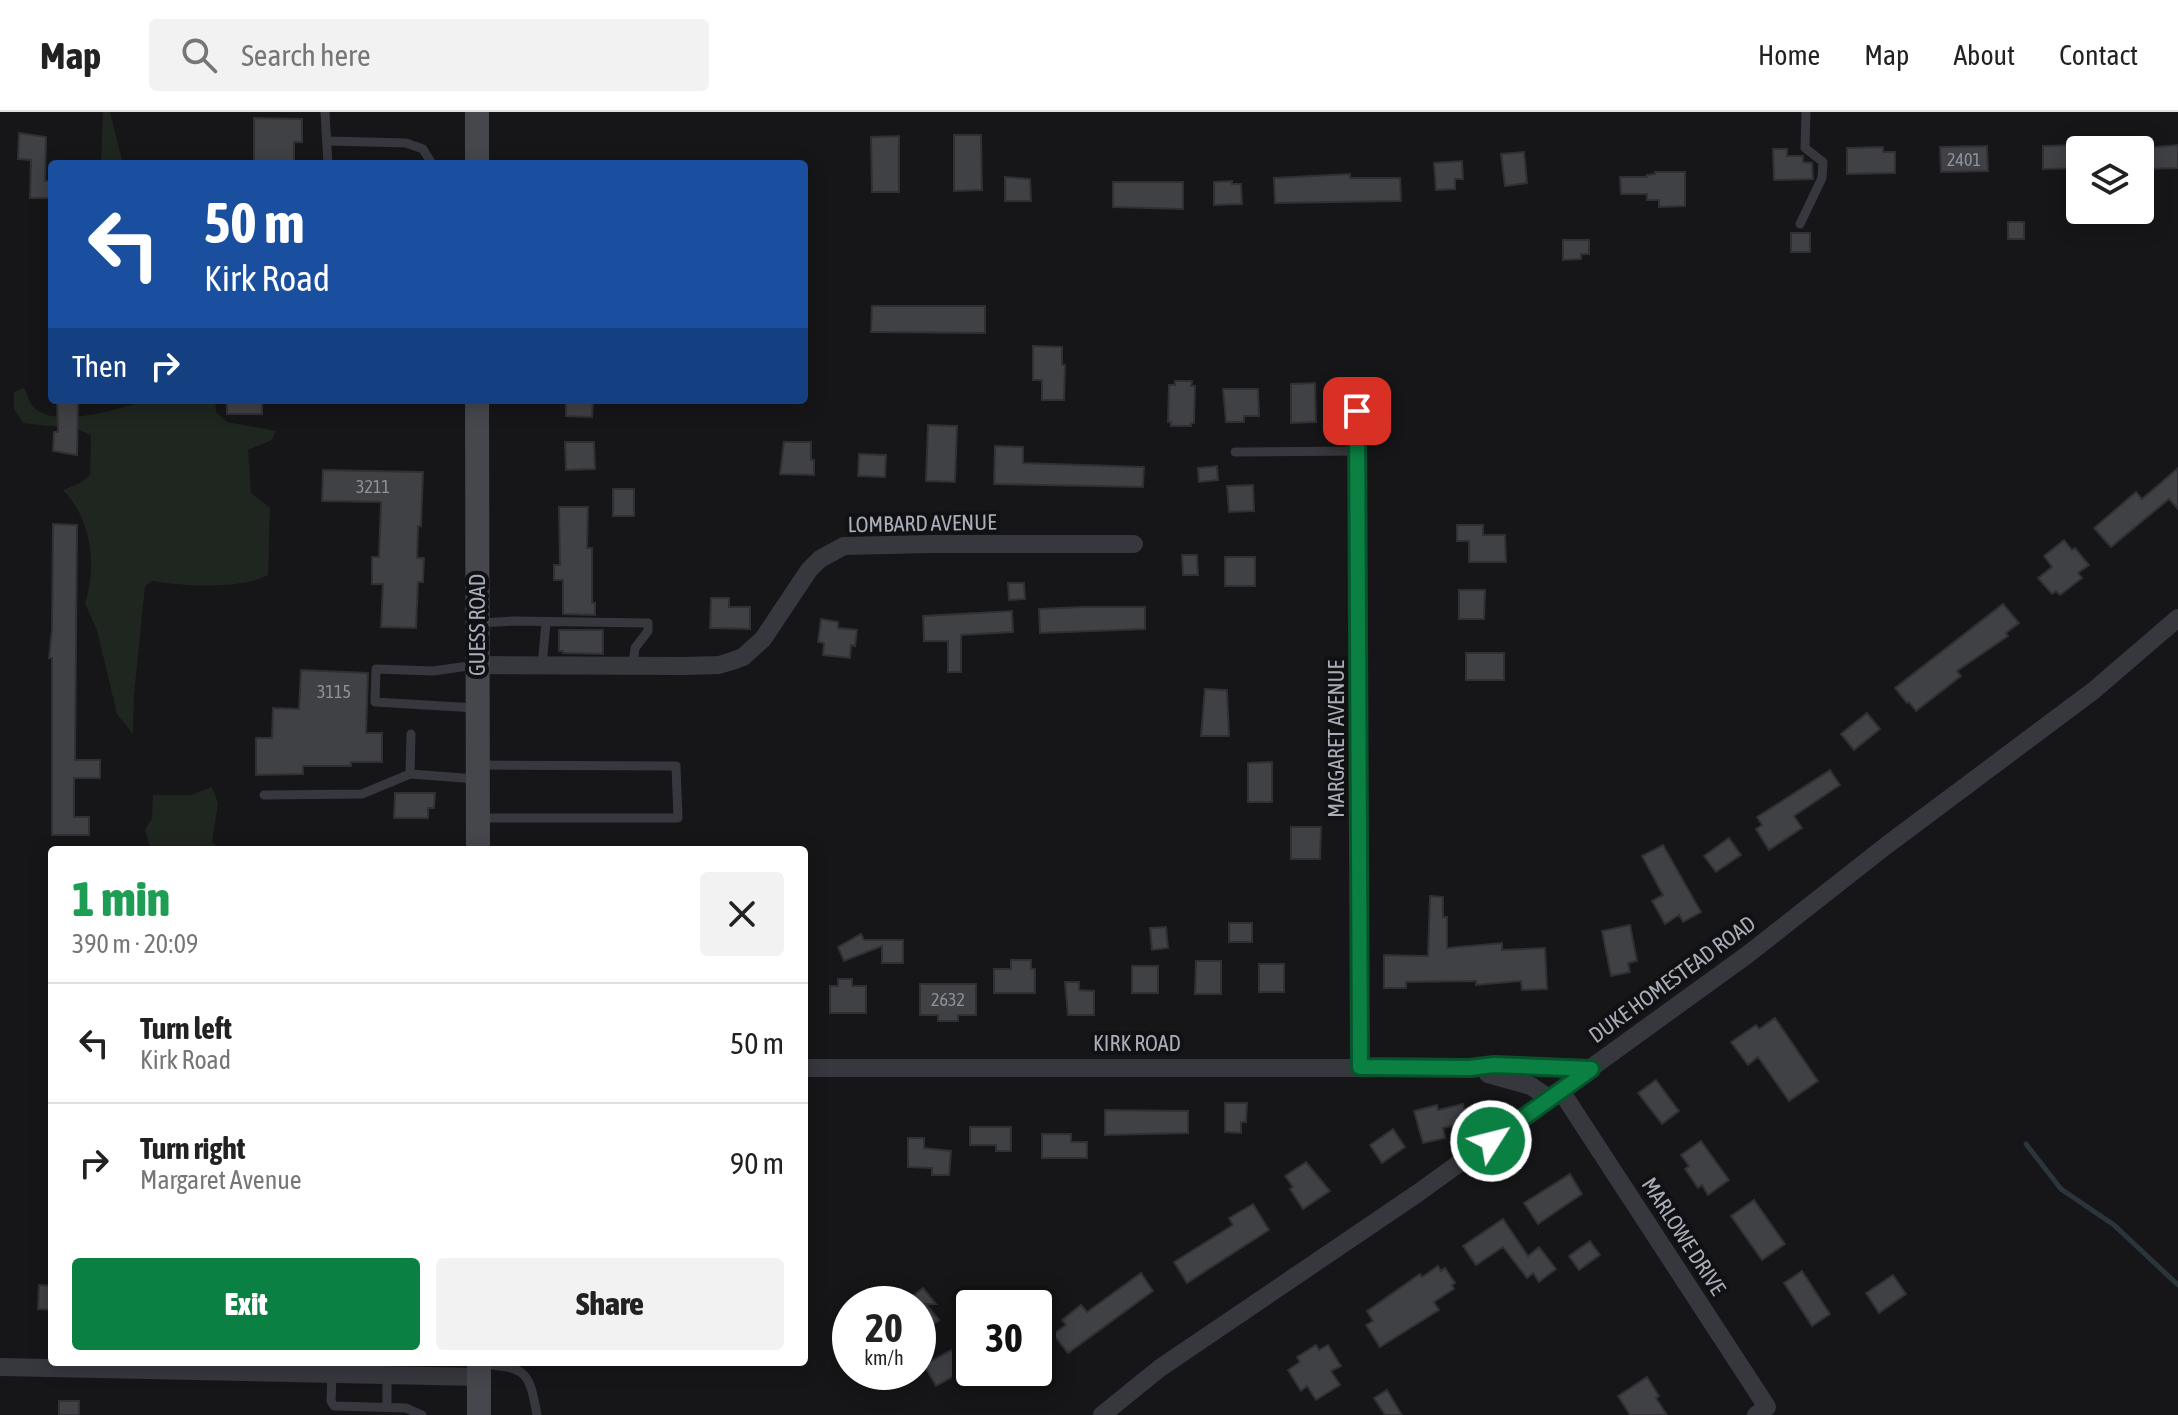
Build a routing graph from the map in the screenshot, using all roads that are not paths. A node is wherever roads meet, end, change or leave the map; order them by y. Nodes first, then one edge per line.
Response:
1 (325, 112) edge
2 (477, 112) edge
3 (1806, 112) edge
4 (327, 141) junction
5 (328, 160) edge
6 (430, 160) edge
7 (477, 160) edge
8 (1800, 224) dead end
9 (477, 404) edge
10 (1357, 411) dead end
11 (1358, 451) junction
12 (1235, 452) dead end
13 (1134, 544) dead end
14 (2178, 618) edge
15 (546, 623) junction
16 (477, 624) junction
17 (476, 665) junction
18 (542, 665) junction
19 (633, 665) junction
20 (476, 708) junction
21 (411, 734) dead end
22 (477, 772) junction
23 (410, 774) junction
24 (264, 795) dead end
25 (477, 818) junction
26 (478, 846) edge
27 (1360, 1067) junction
28 (808, 1068) edge
29 (1470, 1068) junction
30 (1591, 1069) junction
31 (1555, 1095) junction
32 (0, 1367) edge
33 (479, 1368) edge
34 (332, 1374) junction
35 (387, 1375) junction
36 (387, 1407) junction
37 (1761, 1411) edge
38 (422, 1415) edge
39 (479, 1415) edge
40 (537, 1415) edge
41 (1102, 1415) edge

1 - 4 lane
2 - 7 main road
3 - 8 lane
4 - 5 lane
4 - 6 lane
9 - 16 main road, GUESS ROAD
10 - 11 street, MARGARET AVENUE
11 - 12 lane
11 - 27 street, MARGARET AVENUE
13 - 19 street, LOMBARD AVENUE
14 - 30 street, DUKE HOMESTEAD ROAD
15 - 16 lane
15 - 18 lane
15 - 19 lane
16 - 17 main road, GUESS ROAD
17 - 18 street, LOMBARD AVENUE
17 - 20 main road, GUESS ROAD
17 - 20 lane
18 - 19 street, LOMBARD AVENUE
20 - 22 main road, GUESS ROAD
21 - 23 lane
22 - 23 lane
22 - 25 main road, GUESS ROAD
22 - 25 lane
23 - 24 lane
25 - 26 main road, GUESS ROAD
27 - 28 street, KIRK ROAD
27 - 29 street, KIRK ROAD
29 - 30 street, KIRK ROAD
29 - 31 street, KIRK ROAD
30 - 31 street, DUKE HOMESTEAD ROAD
31 - 37 street, MARLOWE DRIVE
31 - 41 street, DUKE HOMESTEAD ROAD
32 - 34 street
33 - 35 street
33 - 39 main road
33 - 40 lane
34 - 35 street
34 - 36 lane
35 - 36 lane
36 - 38 lane

